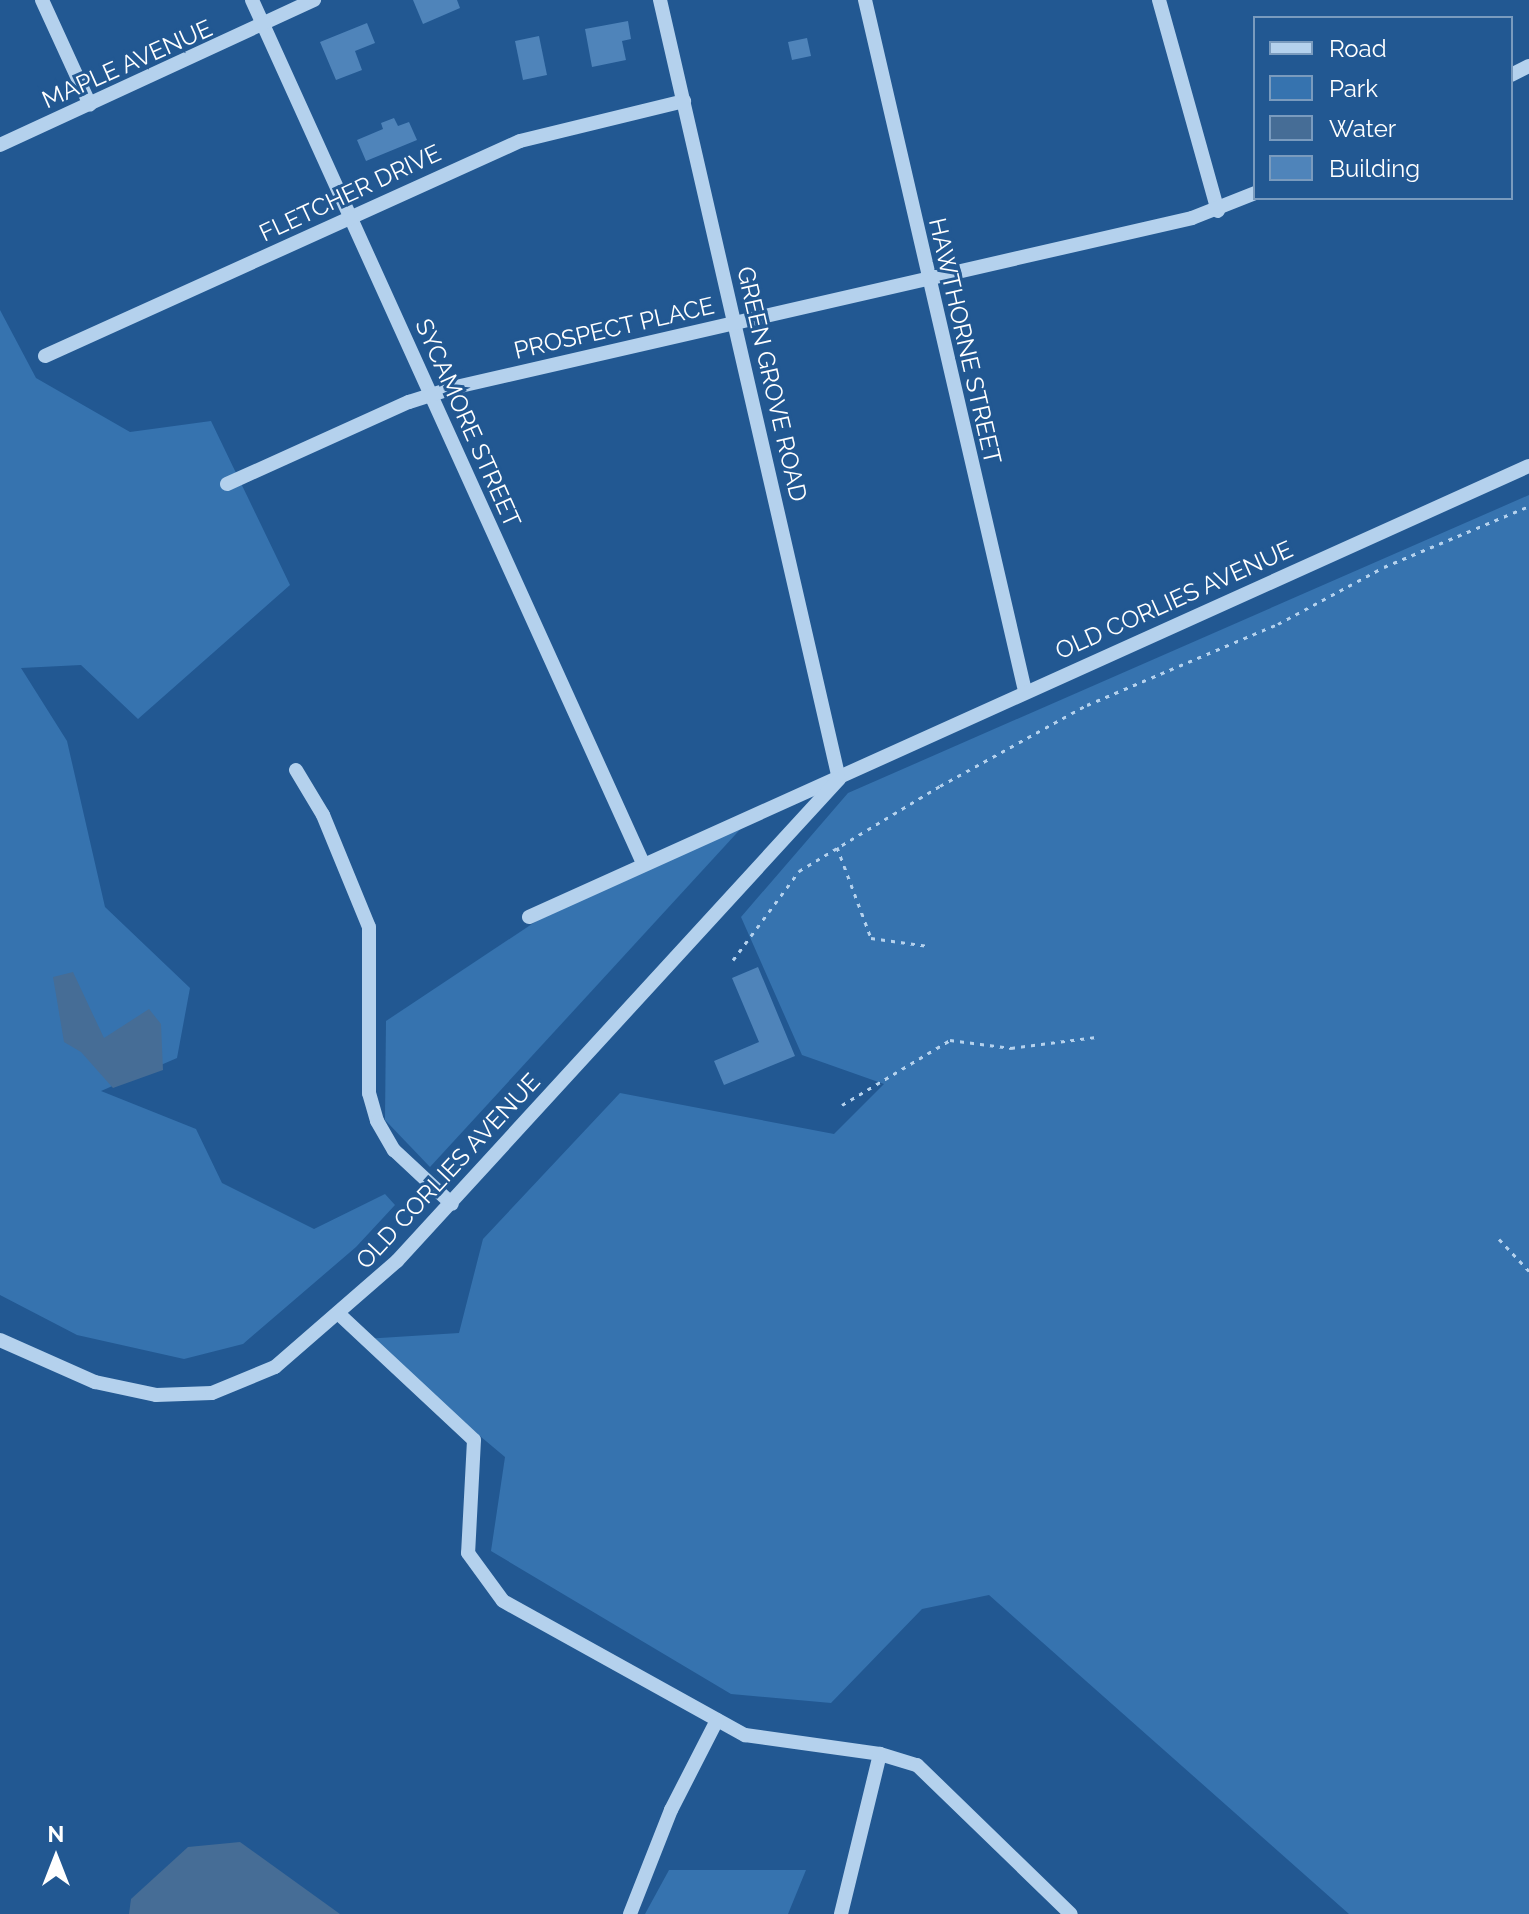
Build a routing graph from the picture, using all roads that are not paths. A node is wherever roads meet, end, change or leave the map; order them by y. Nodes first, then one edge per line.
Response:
1 (42, 0) edge
2 (252, 0) edge
3 (314, 0) edge
4 (660, 0) edge
5 (865, 0) edge
6 (1159, 0) edge
7 (263, 25) junction
8 (684, 101) junction
9 (90, 105) junction
10 (0, 145) edge
11 (1253, 194) edge
12 (1218, 211) junction
13 (351, 217) junction
14 (928, 279) junction
15 (735, 323) junction
16 (45, 356) dead end
17 (431, 395) junction
18 (1529, 466) edge
19 (227, 484) dead end
20 (1025, 691) junction
21 (296, 770) dead end
22 (839, 779) junction
23 (643, 863) junction
24 (529, 917) dead end
25 (452, 1204) junction
26 (340, 1315) junction
27 (0, 1340) edge
28 (717, 1720) junction
29 (880, 1754) junction
30 (630, 1914) edge
31 (841, 1914) edge
32 (1071, 1914) edge

1 - 9 street
2 - 7 street, SYCAMORE STREET
3 - 7 street, MAPLE AVENUE
4 - 8 street, GREEN GROVE ROAD
5 - 14 street, HAWTHORNE STREET
6 - 12 street
7 - 9 street, MAPLE AVENUE
7 - 13 street, SYCAMORE STREET
8 - 13 street, FLETCHER DRIVE
8 - 15 street, GREEN GROVE ROAD
9 - 10 street, MAPLE AVENUE
11 - 12 street, PROSPECT PLACE
12 - 14 street, PROSPECT PLACE
13 - 16 street, FLETCHER DRIVE
13 - 17 street, SYCAMORE STREET
14 - 15 street, PROSPECT PLACE
14 - 20 street, HAWTHORNE STREET
15 - 17 street, PROSPECT PLACE
15 - 22 street, GREEN GROVE ROAD
17 - 19 street, PROSPECT PLACE
17 - 23 street, SYCAMORE STREET
18 - 20 street, OLD CORLIES AVENUE
20 - 22 street, OLD CORLIES AVENUE
21 - 25 street
22 - 23 street, OLD CORLIES AVENUE
22 - 25 street, OLD CORLIES AVENUE
23 - 24 street, OLD CORLIES AVENUE
25 - 26 street, OLD CORLIES AVENUE
26 - 27 street, OLD CORLIES AVENUE
26 - 28 street
28 - 29 street
28 - 30 street
29 - 31 street
29 - 32 street

